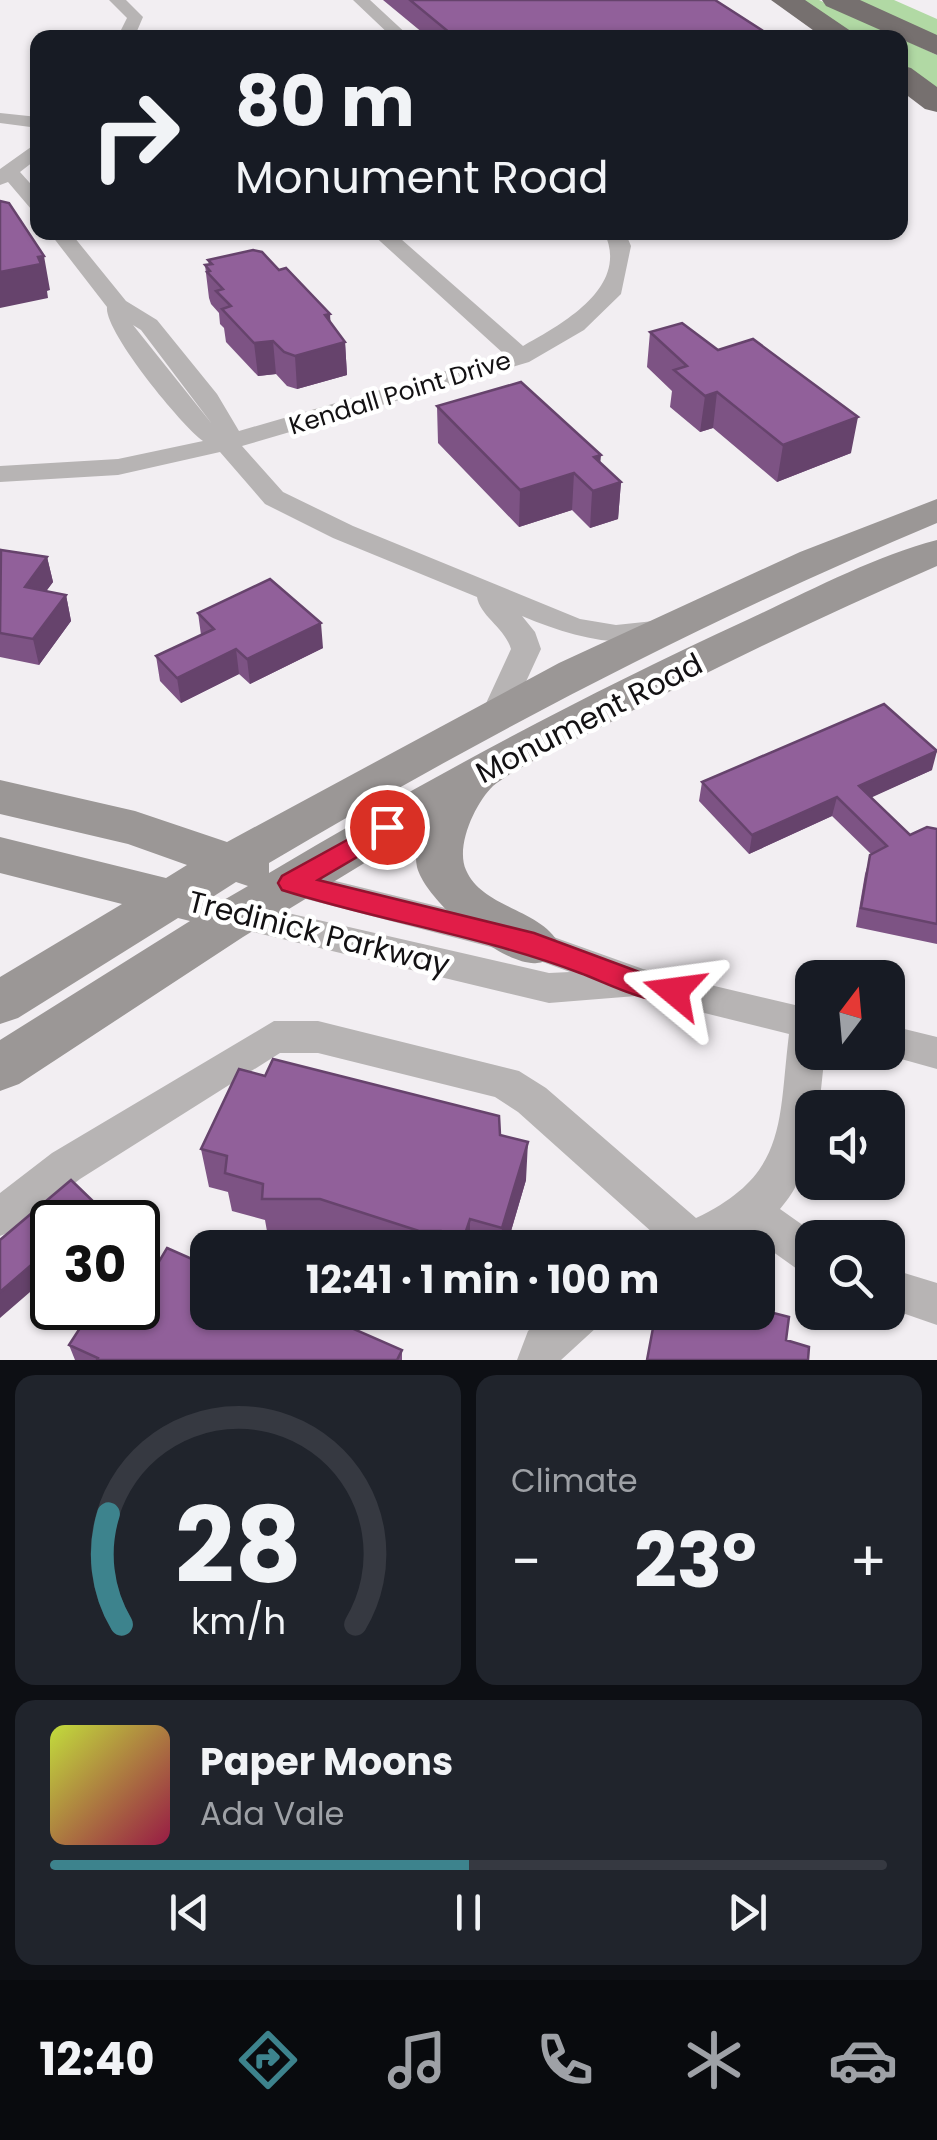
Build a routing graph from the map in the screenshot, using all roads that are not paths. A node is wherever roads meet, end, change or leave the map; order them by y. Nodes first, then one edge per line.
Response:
1 (117, 0) edge
2 (361, 0) edge
3 (784, 0) edge
4 (836, 0) edge
5 (128, 30) edge
6 (395, 30) edge
7 (833, 30) edge
8 (902, 30) edge
9 (908, 33) edge
10 (937, 46) edge
11 (908, 81) edge
12 (937, 102) edge
13 (0, 118) edge
14 (30, 122) edge
15 (30, 155) edge
16 (5, 175) edge
17 (30, 199) edge
18 (0, 204) edge
19 (30, 206) edge
20 (66, 240) edge
21 (389, 240) edge
22 (617, 240) edge
23 (520, 357) junction
24 (228, 445) junction
25 (0, 474) edge
26 (937, 510) edge
27 (937, 552) edge
28 (472, 584) junction
29 (666, 629) junction
30 (497, 712) junction
31 (474, 778) junction
32 (0, 797) edge
33 (0, 855) edge
34 (230, 861) junction
35 (291, 883) junction
36 (172, 897) junction
37 (236, 915) junction
38 (534, 944) junction
39 (640, 984) junction
40 (0, 1003) edge
41 (795, 1019) edge
42 (905, 1046) edge
43 (937, 1053) edge
44 (0, 1068) edge
45 (803, 1070) edge
46 (751, 1210) junction
47 (0, 1216) edge
48 (671, 1230) edge
49 (713, 1230) edge
50 (795, 1244) edge
51 (905, 1294) edge
52 (937, 1304) edge
53 (562, 1330) edge
54 (539, 1360) edge

1 - 5 street
2 - 6 street
3 - 7 highway
4 - 8 highway
9 - 10 highway
11 - 12 highway
13 - 14 street
15 - 16 street
16 - 17 street
18 - 19 street
20 - 24 street
21 - 23 street
22 - 23 street, Kendall Point Drive
23 - 24 street, Kendall Point Drive
24 - 25 street, Kendall Point Drive
24 - 28 street
26 - 29 main road, Monument Road
27 - 31 main road, Monument Road
28 - 29 street
28 - 30 street
29 - 30 main road, Monument Road
30 - 34 main road, Monument Road
31 - 35 main road, Monument Road
31 - 38 main road
32 - 34 main road, Tredinick Parkway
33 - 36 main road, Tredinick Parkway
34 - 35 main road, Tredinick Parkway
34 - 36 main road, Monument Road
35 - 37 main road, Monument Road
35 - 38 street, Tredinick Parkway
36 - 37 main road, Tredinick Parkway
36 - 40 main road, Monument Road
37 - 39 street, Tredinick Parkway
37 - 44 main road, Monument Road
38 - 39 street, Tredinick Parkway
39 - 41 street, Tredinick Parkway
42 - 43 street
45 - 46 street
46 - 49 street
46 - 50 street
47 - 48 street
51 - 52 street
53 - 54 street

